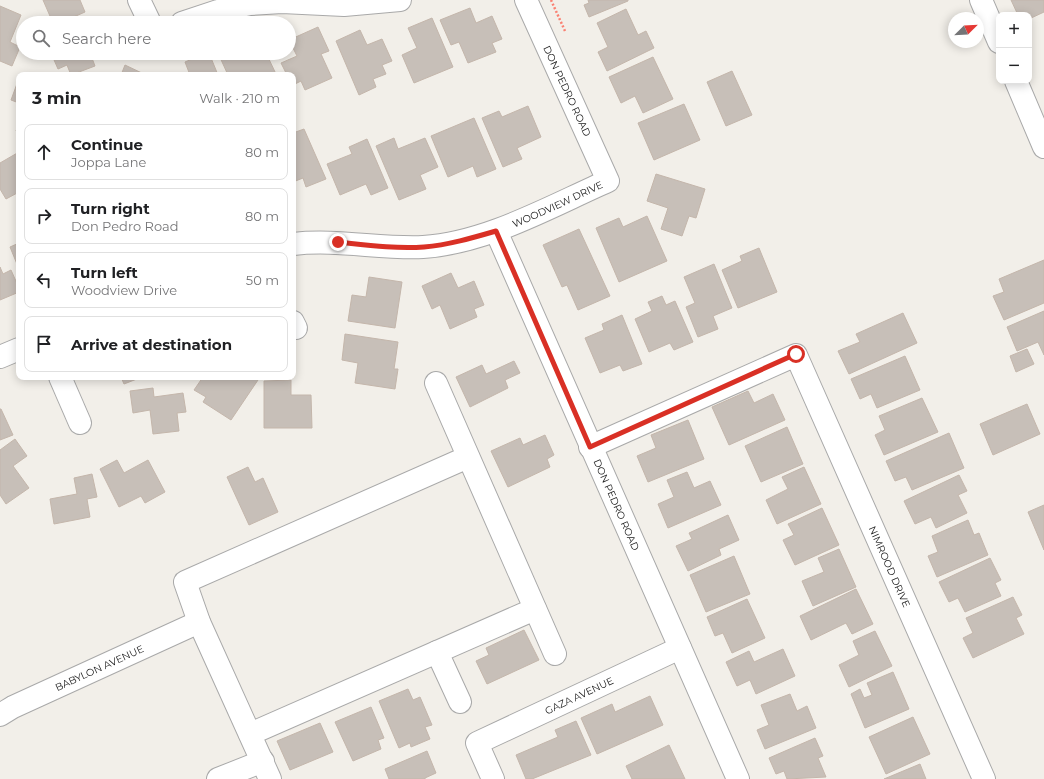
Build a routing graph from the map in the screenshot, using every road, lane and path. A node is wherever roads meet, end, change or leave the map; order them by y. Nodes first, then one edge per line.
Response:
1 (139, 0) edge
2 (400, 0) edge
3 (526, 0) edge
4 (981, 0) edge
5 (147, 16) edge
6 (203, 16) edge
7 (996, 35) edge
8 (1017, 84) edge
9 (1044, 147) edge
10 (608, 181) joint
11 (496, 231) junction
12 (296, 244) edge
13 (16, 350) edge
14 (0, 357) edge
15 (61, 380) edge
16 (436, 383) dead end
17 (80, 423) dead end
18 (590, 447) junction
19 (468, 457) junction
20 (535, 609) junction
21 (199, 622) junction
22 (680, 648) junction
23 (437, 652) junction
24 (555, 654) dead end
25 (460, 702) dead end
26 (0, 715) edge
27 (250, 734) junction
28 (266, 770) edge
29 (218, 779) edge
30 (493, 779) edge
31 (738, 779) edge
32 (984, 779) edge

1 - 5 street
2 - 6 street
3 - 10 street, DON PEDRO ROAD
4 - 7 street
8 - 9 street
10 - 11 street, WOODVIEW DRIVE
11 - 12 street, WOODVIEW DRIVE
11 - 18 street, DON PEDRO ROAD
13 - 14 street
15 - 17 street
16 - 19 street
18 - 22 street, DON PEDRO ROAD
18 - 32 street, NIMROOD DRIVE
19 - 20 street
19 - 21 street
20 - 23 street
20 - 24 street
21 - 26 street, BABYLON AVENUE
21 - 27 street
22 - 30 street, GAZA AVENUE
22 - 31 street, DON PEDRO ROAD
23 - 25 street
23 - 27 street
27 - 28 street
28 - 29 street

